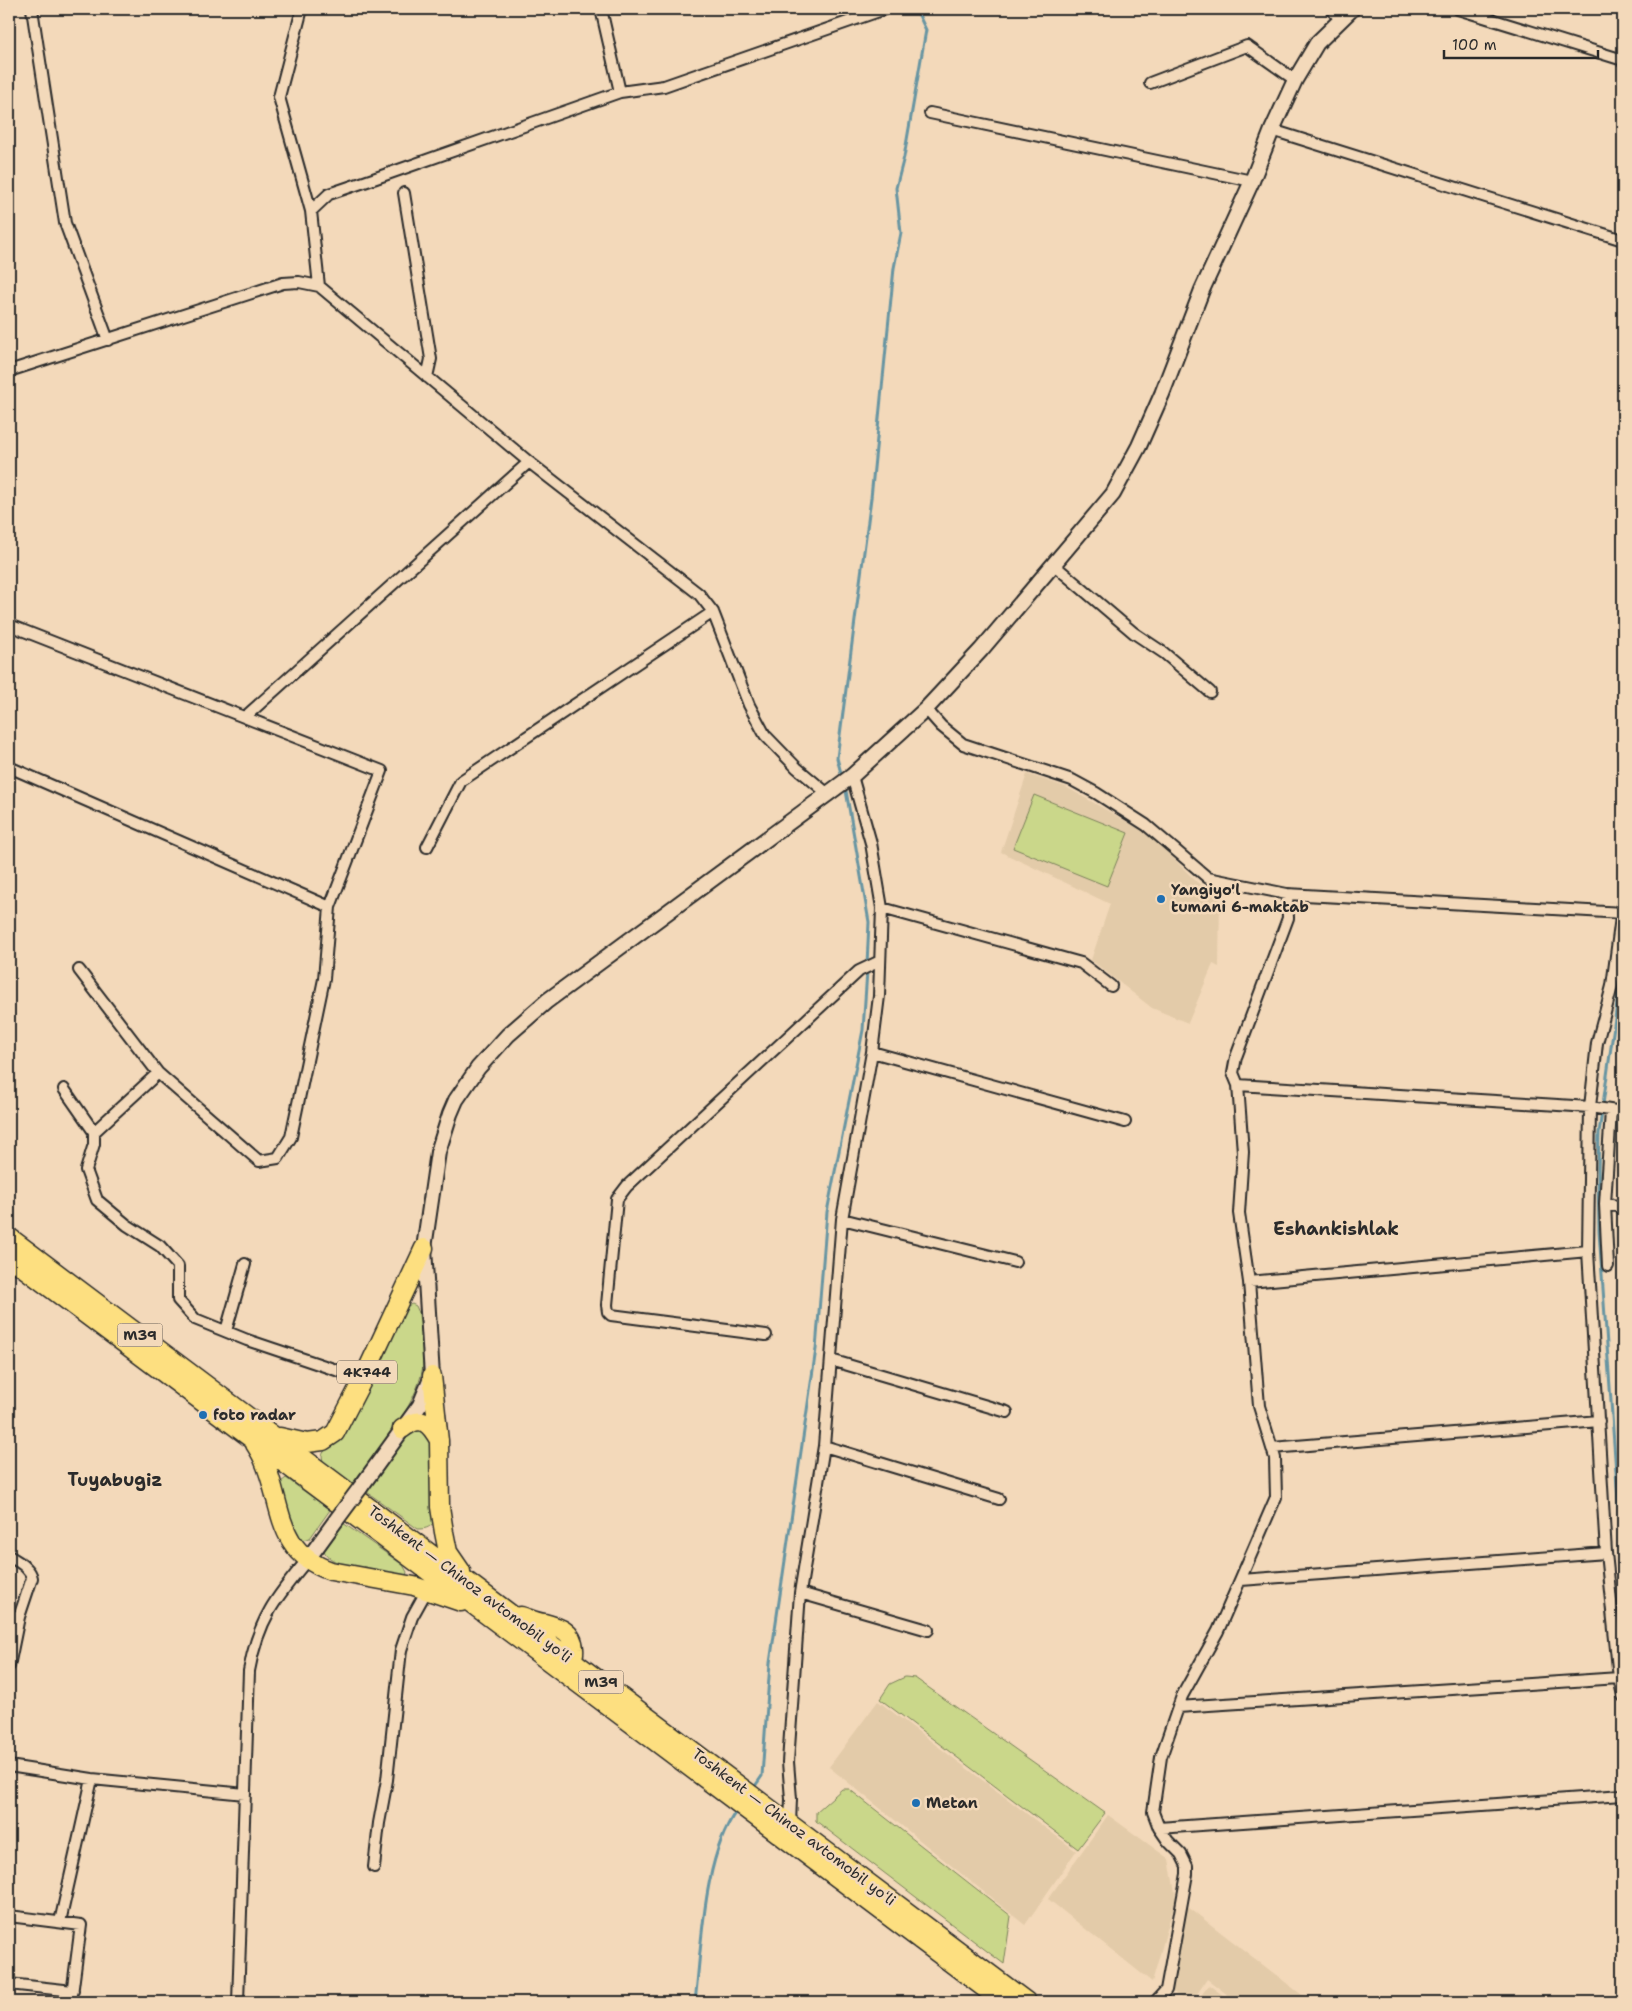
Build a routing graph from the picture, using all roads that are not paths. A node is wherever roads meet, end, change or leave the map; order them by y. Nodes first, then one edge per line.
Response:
1 (32, 9) edge
2 (302, 9) edge
3 (602, 9) edge
4 (886, 9) edge
5 (1352, 9) edge
6 (1458, 9) edge
7 (1336, 14) edge
8 (1623, 60) edge
9 (1296, 80) junction
10 (1150, 83) dead end
11 (620, 92) junction
12 (930, 113) dead end
13 (1272, 130) junction
14 (1252, 181) junction
15 (404, 193) dead end
16 (311, 212) junction
17 (1623, 240) edge
18 (320, 286) junction
19 (108, 340) junction
20 (9, 371) edge
21 (427, 378) junction
22 (530, 462) junction
23 (1053, 564) junction
24 (714, 612) junction
25 (9, 625) edge
26 (1210, 692) dead end
27 (926, 709) junction
28 (245, 717) junction
29 (9, 767) edge
30 (852, 776) junction
31 (832, 791) junction
32 (427, 847) dead end
33 (1287, 894) junction
34 (1623, 902) edge
35 (330, 907) junction
36 (882, 908) junction
37 (1622, 913) edge
38 (880, 961) junction
39 (79, 970) dead end
40 (1110, 986) dead end
41 (872, 1052) junction
42 (158, 1074) junction
43 (1238, 1085) junction
44 (64, 1089) dead end
45 (1590, 1107) junction
46 (1611, 1111) junction
47 (1623, 1112) edge
48 (1125, 1122) dead end
49 (94, 1132) junction
50 (1604, 1204) junction
51 (1623, 1207) edge
52 (842, 1219) junction
53 (9, 1237) edge
54 (424, 1248) junction
55 (1588, 1251) junction
56 (9, 1257) edge
57 (1015, 1262) dead end
58 (245, 1264) dead end
59 (1608, 1266) dead end
60 (1249, 1282) junction
61 (226, 1331) junction
62 (766, 1335) dead end
63 (831, 1360) junction
64 (432, 1376) junction
65 (182, 1377) junction
66 (364, 1379) junction
67 (1007, 1412) dead end
68 (1599, 1421) junction
69 (402, 1429) junction
70 (270, 1434) junction
71 (252, 1439) junction
72 (439, 1441) junction
73 (824, 1446) junction
74 (1272, 1448) junction
75 (999, 1499) dead end
76 (1606, 1553) junction
77 (9, 1556) edge
78 (308, 1559) junction
79 (1241, 1580) junction
80 (468, 1582) junction
81 (427, 1590) junction
82 (800, 1593) junction
83 (478, 1608) junction
84 (14, 1616) edge
85 (928, 1630) dead end
86 (565, 1664) junction
87 (9, 1666) edge
88 (1619, 1678) junction
89 (1623, 1696) edge
90 (1178, 1707) junction
91 (9, 1766) edge
92 (92, 1779) junction
93 (245, 1794) junction
94 (1623, 1795) edge
95 (778, 1821) junction
96 (1159, 1828) junction
97 (374, 1867) dead end
98 (9, 1916) edge
99 (60, 1922) junction
100 (9, 1984) edge
101 (1166, 1990) junction
102 (73, 1991) junction
103 (71, 2002) edge
104 (238, 2002) edge
105 (1003, 2002) edge
106 (1027, 2002) edge
107 (1155, 2002) edge
108 (1169, 2002) edge

1 - 19 street
2 - 16 street
3 - 11 street
4 - 11 street
5 - 7 main road
6 - 8 street
7 - 9 main road
9 - 10 street
9 - 13 main road
11 - 16 street
12 - 14 street
13 - 14 main road
13 - 17 street
14 - 23 main road
15 - 21 street
16 - 18 street
18 - 19 street
18 - 21 street
19 - 20 street
21 - 22 street
22 - 24 street
22 - 28 street
23 - 26 street
23 - 27 main road
24 - 31 street
24 - 32 street
25 - 28 street
27 - 30 main road
27 - 33 street
28 - 35 street
29 - 35 street
30 - 31 main road
30 - 36 street
31 - 54 main road
33 - 37 street
33 - 43 street
34 - 37 street
35 - 42 street
36 - 38 street
36 - 40 street
37 - 45 street
38 - 41 street
38 - 62 street
39 - 42 street
41 - 48 street
41 - 52 street
42 - 49 street
43 - 45 street
43 - 60 street
44 - 49 street
45 - 46 street
45 - 55 street
46 - 47 street
46 - 50 street
49 - 61 street
50 - 51 street
50 - 59 street
52 - 57 street
52 - 63 street
53 - 65 highway, Toshkent — Chinoz avtomobil yoʻli / M39
54 - 64 main road
54 - 66 highway, 4К744
55 - 60 street
55 - 68 street
56 - 65 highway, Toshkent — Chinoz avtomobil yoʻli / M39
58 - 61 street
60 - 74 street
61 - 66 street
63 - 67 street
63 - 73 street
64 - 69 main road
64 - 72 highway
65 - 70 highway, Toshkent — Chinoz avtomobil yoʻli / M39
65 - 71 highway, Toshkent — Chinoz avtomobil yoʻli / M39
66 - 70 highway, 4К744
68 - 74 street
68 - 76 street
69 - 72 highway
69 - 78 main road, bridge
70 - 80 highway, Toshkent — Chinoz avtomobil yoʻli / M39
71 - 78 highway
71 - 83 highway, Toshkent — Chinoz avtomobil yoʻli / M39
72 - 80 highway
73 - 75 street
73 - 82 street
74 - 79 street
76 - 79 street
76 - 88 street
77 - 84 street
78 - 81 highway
78 - 93 street
79 - 90 street
80 - 86 highway, Toshkent — Chinoz avtomobil yoʻli / M39
81 - 83 highway
81 - 97 street
82 - 85 street
82 - 95 street
83 - 86 highway, Toshkent — Chinoz avtomobil yoʻli / M39
84 - 87 street
86 - 95 highway, Toshkent — Chinoz avtomobil yoʻli / M39
88 - 89 street
88 - 90 street
90 - 96 street
91 - 92 street
92 - 93 street
92 - 99 street
93 - 104 street
94 - 96 street
95 - 105 highway, Toshkent — Chinoz avtomobil yoʻli / M39
95 - 106 highway, Toshkent — Chinoz avtomobil yoʻli / M39
96 - 101 street
98 - 99 street
99 - 102 street
100 - 102 street
101 - 107 street
101 - 108 street
102 - 103 street

